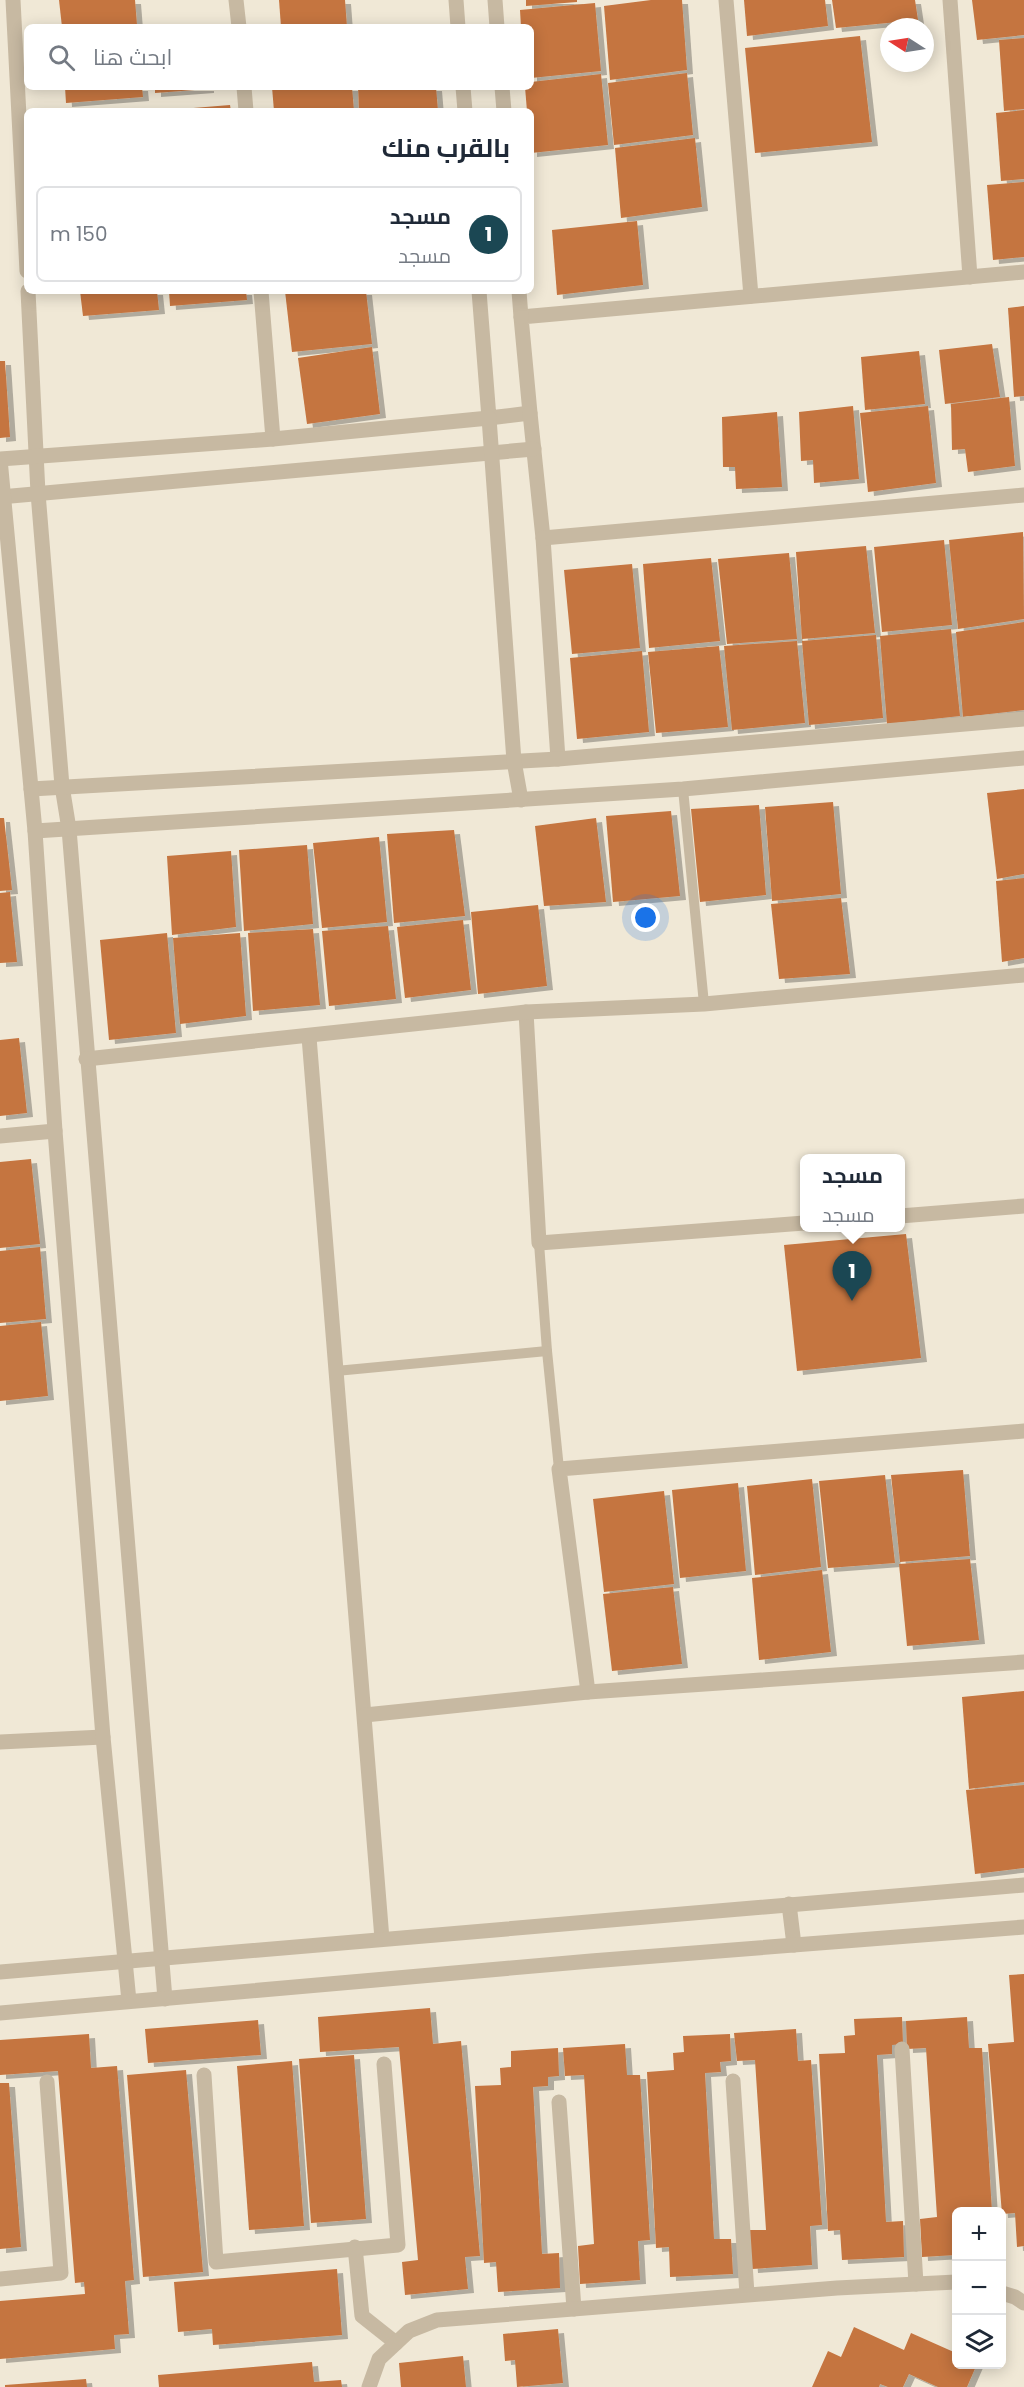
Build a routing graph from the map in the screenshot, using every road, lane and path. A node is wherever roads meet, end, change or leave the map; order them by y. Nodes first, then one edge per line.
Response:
1 (236, 0) edge
2 (456, 0) edge
3 (495, 0) edge
4 (726, 0) edge
5 (950, 0) edge
6 (9, 5) edge
7 (239, 24) edge
8 (458, 24) edge
9 (497, 24) edge
10 (244, 90) edge
11 (463, 90) edge
12 (502, 90) edge
13 (246, 108) edge
14 (465, 108) edge
15 (504, 108) edge
16 (24, 227) edge
17 (1024, 272) edge
18 (970, 277) junction
19 (28, 294) edge
20 (261, 294) edge
21 (479, 294) edge
22 (519, 294) edge
23 (751, 296) junction
24 (521, 316) junction
25 (530, 413) junction
26 (489, 418) junction
27 (273, 439) junction
28 (534, 449) junction
29 (491, 453) junction
30 (37, 455) junction
31 (0, 459) edge
32 (38, 493) junction
33 (1024, 495) edge
34 (1, 497) edge
35 (543, 537) junction
36 (1024, 719) edge
37 (1024, 758) edge
38 (558, 759) junction
39 (514, 760) junction
40 (62, 786) junction
41 (31, 789) junction
42 (683, 789) junction
43 (520, 800) junction
44 (69, 829) junction
45 (35, 831) junction
46 (1024, 975) edge
47 (704, 1004) junction
48 (526, 1012) junction
49 (309, 1036) junction
50 (86, 1059) junction
51 (55, 1131) junction
52 (0, 1136) edge
53 (1024, 1206) edge
54 (905, 1216) edge
55 (800, 1223) edge
56 (540, 1243) junction
57 (547, 1351) junction
58 (336, 1371) junction
59 (1024, 1431) edge
60 (559, 1469) junction
61 (1024, 1662) edge
62 (588, 1692) junction
63 (365, 1716) junction
64 (103, 1737) junction
65 (0, 1742) edge
66 (1024, 1885) edge
67 (789, 1904) junction
68 (1024, 1927) edge
69 (382, 1939) junction
70 (794, 1945) junction
71 (162, 1959) junction
72 (126, 1962) junction
73 (0, 1972) edge
74 (165, 1999) junction
75 (129, 2001) junction
76 (0, 2013) edge
77 (902, 2049) dead end
78 (384, 2064) dead end
79 (204, 2075) dead end
80 (733, 2081) dead end
81 (47, 2082) dead end
82 (559, 2102) dead end
83 (356, 2247) junction
84 (0, 2278) edge
85 (952, 2282) edge
86 (916, 2284) junction
87 (1006, 2294) edge
88 (747, 2295) junction
89 (1024, 2303) edge
90 (574, 2309) junction
91 (396, 2343) junction
92 (369, 2387) edge

1 - 7 street
2 - 8 street
3 - 9 street
4 - 23 street
5 - 18 street
6 - 16 street
10 - 13 street
11 - 14 street
12 - 15 street
17 - 18 street
18 - 23 street
19 - 30 street
20 - 27 street
21 - 26 street
22 - 24 street
23 - 24 street
24 - 25 street
25 - 26 street
25 - 28 street
26 - 27 street
26 - 29 street
27 - 30 street
28 - 29 street
28 - 35 street
29 - 32 street
29 - 39 street
30 - 31 street
30 - 32 street
31 - 34 street
32 - 34 street
32 - 40 street
33 - 35 street
34 - 41 street
35 - 38 street
36 - 38 street
37 - 42 street
38 - 39 street
39 - 40 street
39 - 43 street
40 - 41 street
40 - 44 street
41 - 45 street
42 - 43 street
42 - 47 lane
43 - 44 street
44 - 45 street
44 - 50 street
45 - 51 street
46 - 47 street
47 - 48 street
48 - 49 street
48 - 56 street
49 - 50 street
49 - 58 street
50 - 71 street
51 - 52 street
51 - 64 street
53 - 54 street
55 - 56 street
56 - 57 lane
57 - 58 lane
57 - 60 lane
58 - 63 street
59 - 60 street
60 - 62 street
61 - 62 street
62 - 63 street
63 - 69 street
64 - 65 street
64 - 72 street
66 - 67 street
67 - 69 street
67 - 70 street
68 - 70 street
69 - 71 street
70 - 74 street
71 - 72 street
71 - 74 street
72 - 73 street
72 - 75 street
74 - 75 street
75 - 76 street
77 - 86 street
78 - 83 street
79 - 83 street
80 - 88 street
81 - 84 street
82 - 90 street
83 - 91 street
85 - 86 street
86 - 88 street
87 - 89 street
88 - 90 street
90 - 91 street
91 - 92 street

